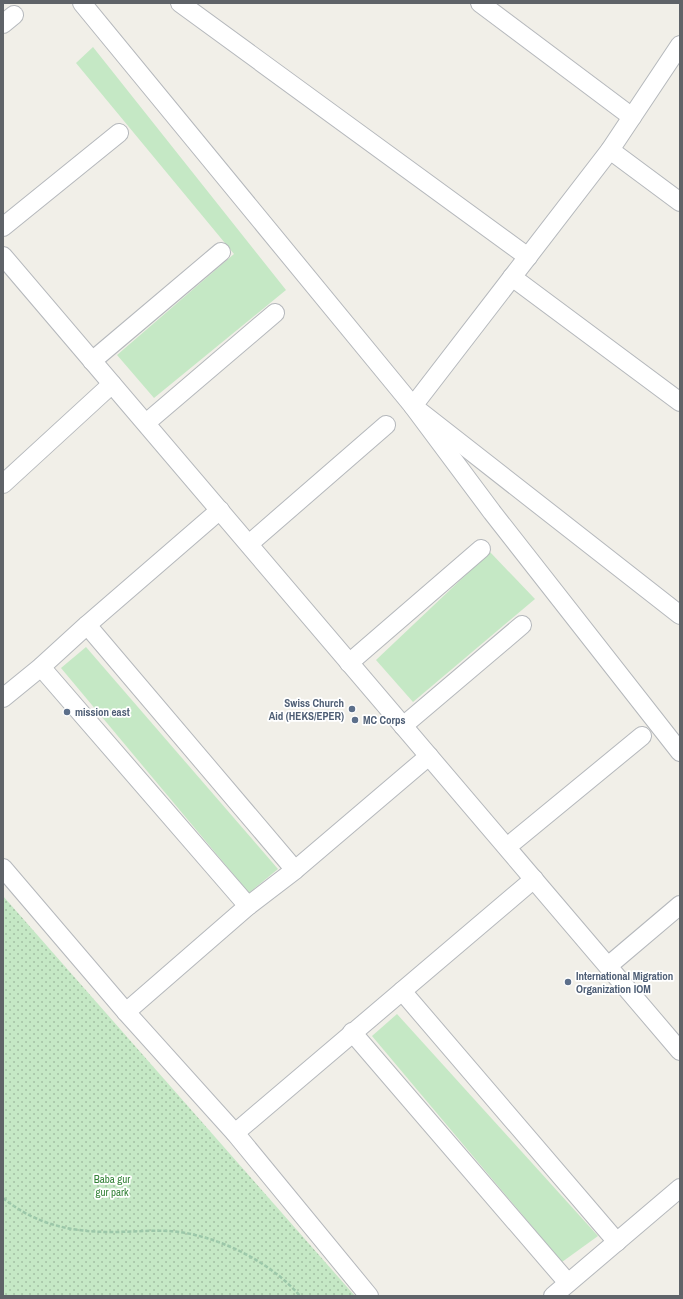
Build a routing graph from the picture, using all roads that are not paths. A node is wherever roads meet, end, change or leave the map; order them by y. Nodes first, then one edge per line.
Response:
1 (82, 3) edge
2 (180, 3) edge
3 (480, 3) edge
4 (680, 45) edge
5 (632, 117) junction
6 (119, 133) dead end
7 (610, 150) junction
8 (680, 202) edge
9 (3, 227) edge
10 (221, 252) dead end
11 (3, 256) edge
12 (528, 257) junction
13 (512, 277) junction
14 (275, 314) dead end
15 (92, 361) junction
16 (112, 384) junction
17 (680, 402) edge
18 (413, 406) junction
19 (146, 423) junction
20 (386, 425) dead end
21 (3, 484) edge
22 (220, 510) junction
23 (249, 544) junction
24 (481, 549) dead end
25 (680, 615) edge
26 (87, 625) junction
27 (522, 625) dead end
28 (349, 663) junction
29 (41, 667) junction
30 (3, 698) edge
31 (403, 726) junction
32 (642, 736) dead end
33 (678, 743) edge
34 (428, 756) junction
35 (507, 847) junction
36 (3, 868) edge
37 (295, 870) junction
38 (534, 879) junction
39 (248, 906) junction
40 (680, 906) edge
41 (608, 966) junction
42 (402, 991) junction
43 (126, 1012) junction
44 (352, 1032) junction
45 (680, 1051) edge
46 (235, 1133) junction
47 (680, 1188) edge
48 (617, 1242) junction
49 (568, 1283) junction
50 (369, 1296) edge
51 (553, 1296) edge

1 - 18 street
2 - 12 street
3 - 5 street
4 - 5 street
5 - 7 street
6 - 9 street
7 - 8 street
7 - 12 street
10 - 15 street
11 - 15 street
12 - 13 street
13 - 17 street
13 - 18 street
14 - 19 street
15 - 16 street
16 - 19 street
16 - 21 street
18 - 25 street
18 - 33 street
19 - 22 street
20 - 23 street
22 - 23 street
22 - 26 street
23 - 28 street
24 - 28 street
26 - 29 street
26 - 37 street
27 - 31 street
28 - 31 street
29 - 30 street
29 - 39 street
31 - 34 street
32 - 35 street
34 - 35 street
34 - 37 street
35 - 38 street
36 - 43 street
37 - 39 street
38 - 41 street
38 - 42 street
39 - 43 street
40 - 41 street
41 - 45 street
42 - 44 street
42 - 48 street
43 - 46 street
44 - 46 street
44 - 49 street
46 - 50 street
47 - 48 street
48 - 49 street
49 - 51 street

